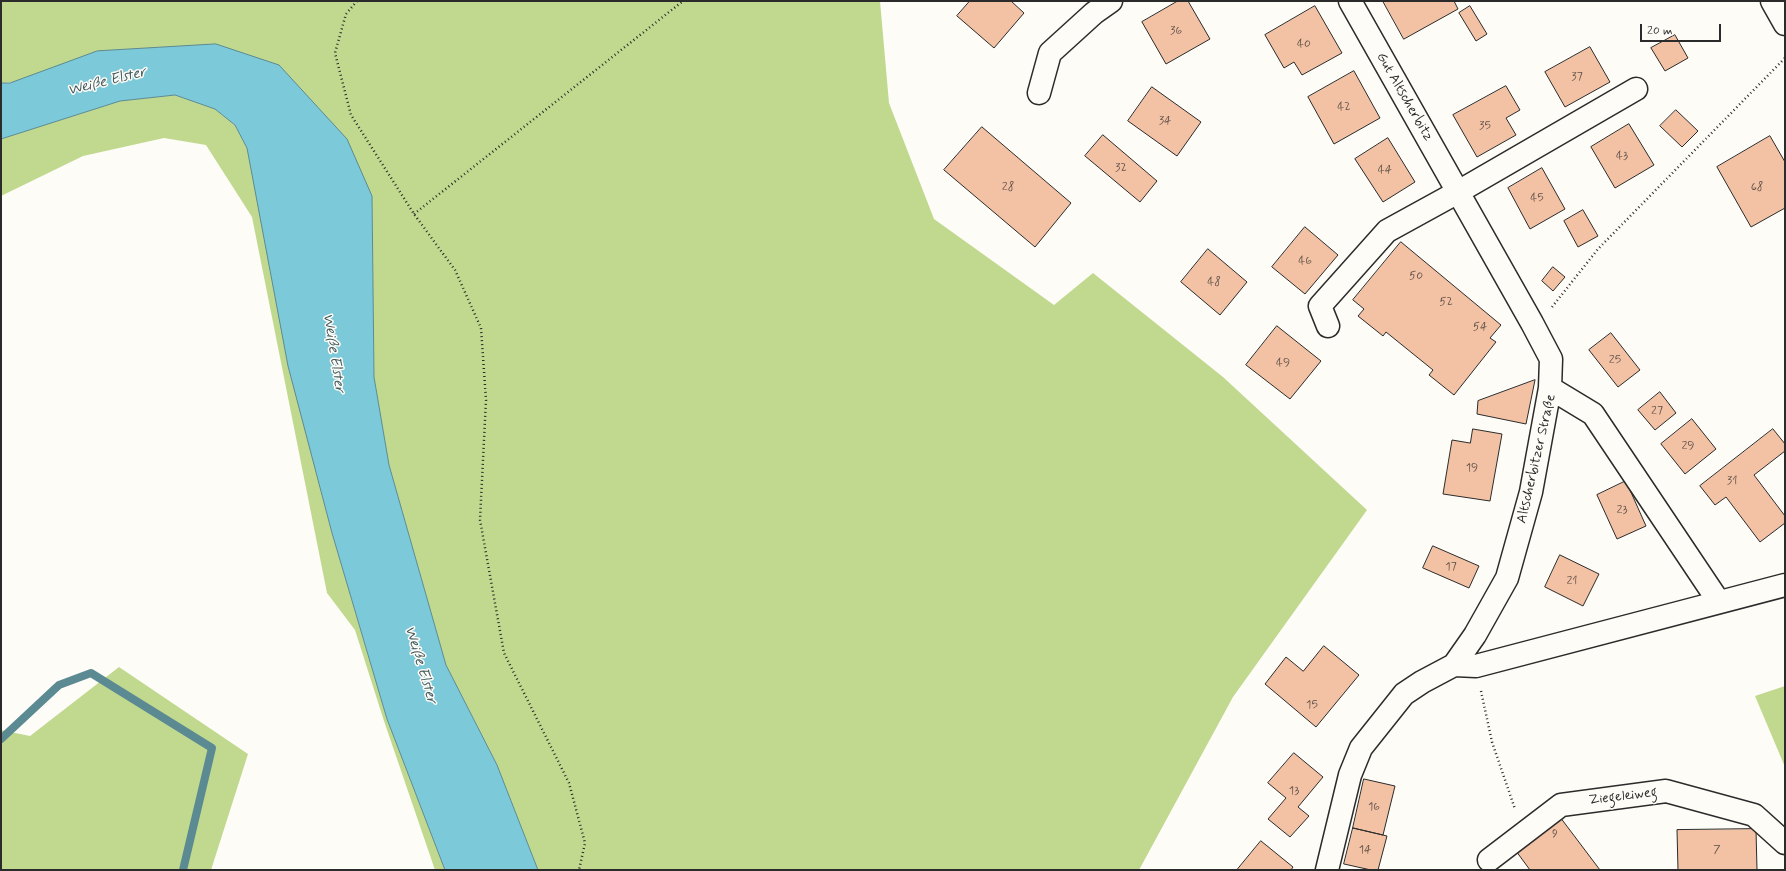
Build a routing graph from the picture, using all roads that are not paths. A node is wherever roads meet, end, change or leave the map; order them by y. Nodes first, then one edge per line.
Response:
1 (1111, 1) edge
2 (1350, 1) edge
3 (1772, 1) edge
4 (1785, 24) edge
5 (1636, 89) dead end
6 (1039, 93) dead end
7 (1458, 192) junction
8 (1328, 326) dead end
9 (1550, 388) junction
10 (1785, 585) edge
11 (1719, 602) junction
12 (1454, 665) junction
13 (1785, 843) edge
14 (1490, 860) dead end
15 (1327, 870) edge

1 - 6 street
2 - 7 street, Gut Altscherbitz
3 - 4 street
5 - 7 street
7 - 8 street
7 - 9 street, Gut Altscherbitz
9 - 11 street, Altscherbitzer Straße
9 - 12 street, Altscherbitzer Straße
10 - 11 street
11 - 12 street
12 - 15 street, Altscherbitzer Straße
13 - 14 street, Ziegeleiweg

